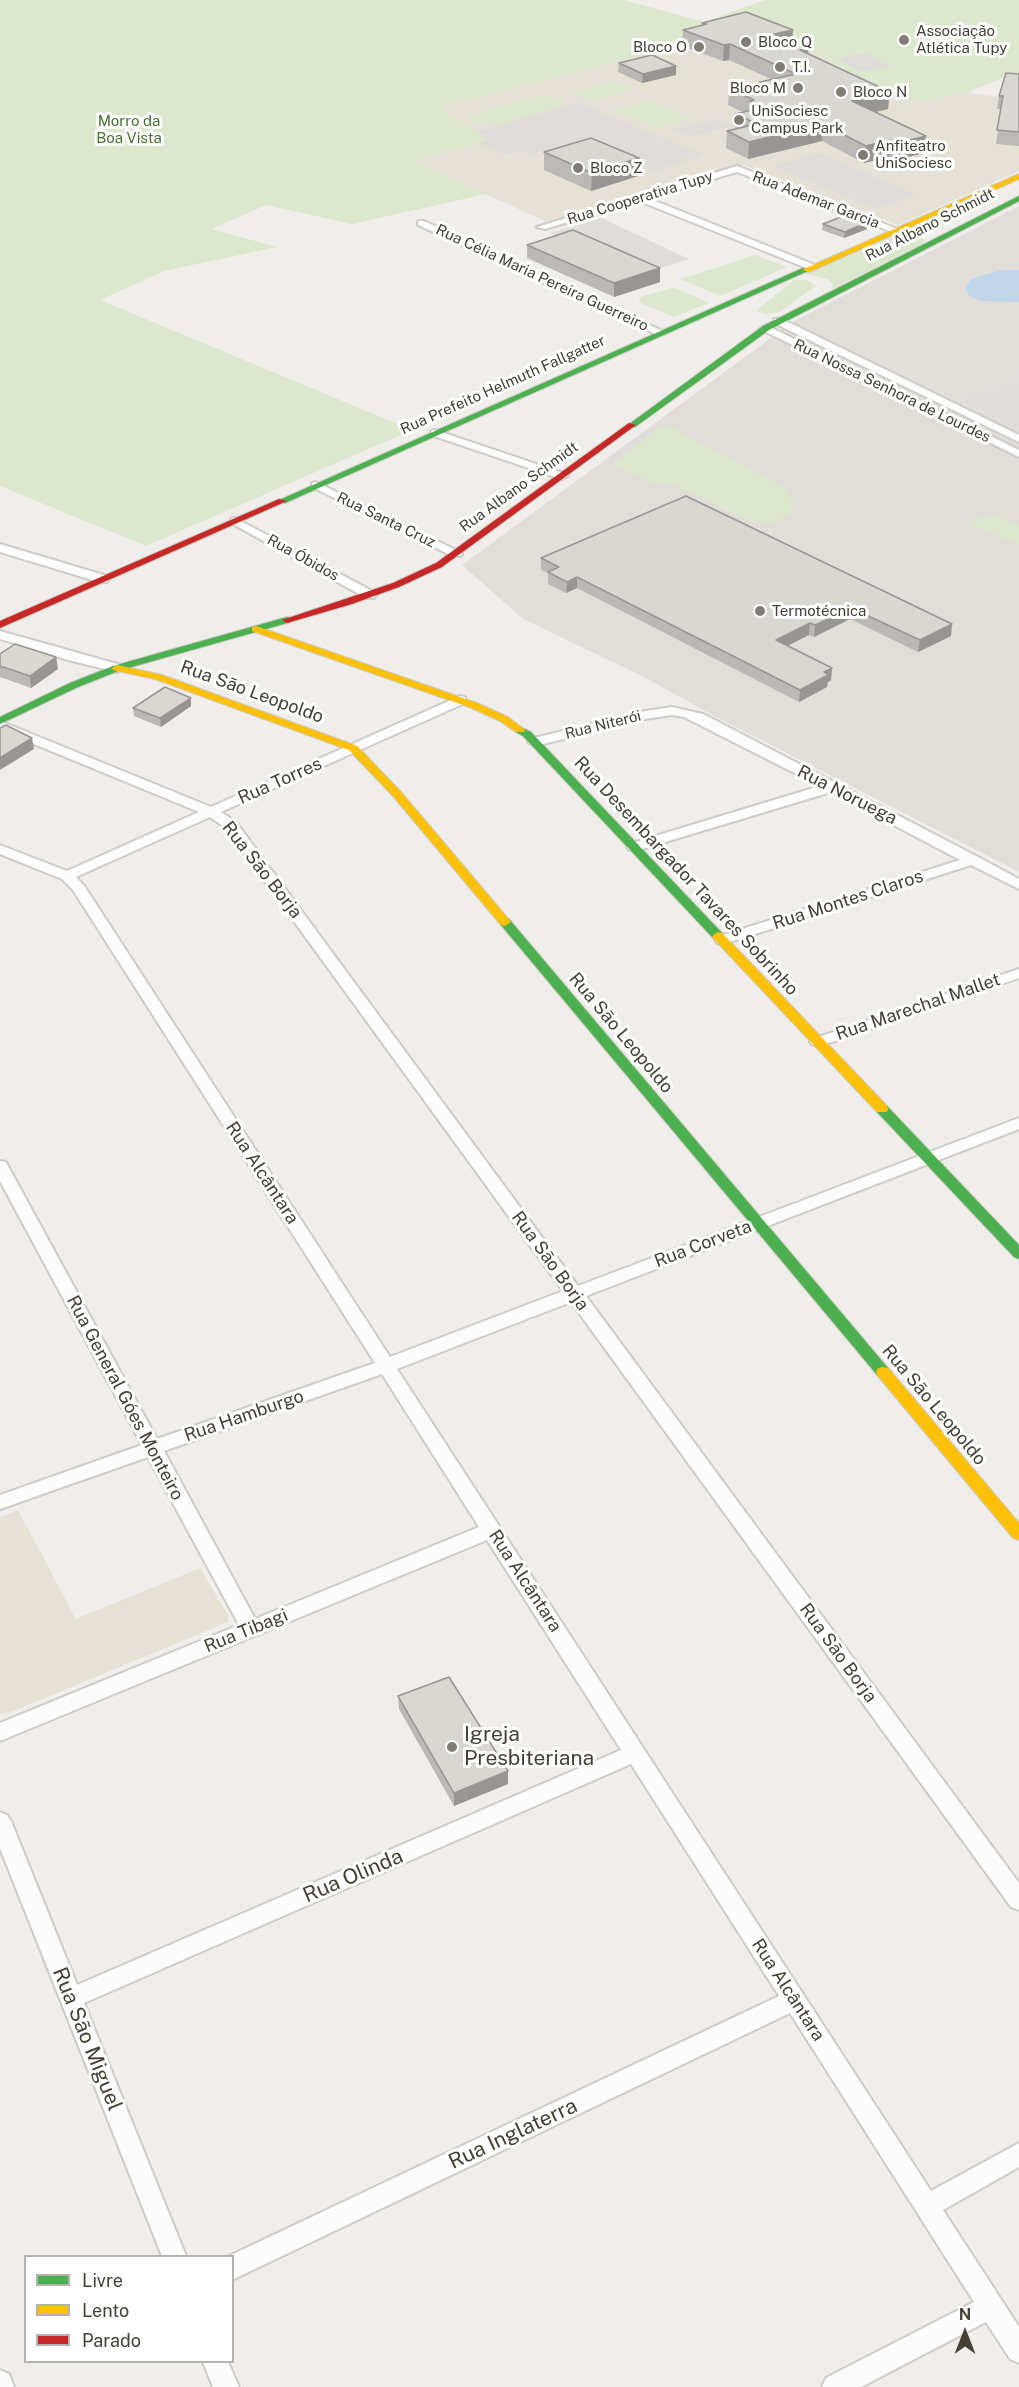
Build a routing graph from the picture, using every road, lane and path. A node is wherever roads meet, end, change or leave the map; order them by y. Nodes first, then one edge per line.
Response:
1 (737, 169) joint
2 (1019, 176) edge
3 (639, 198) junction
4 (1019, 198) edge
5 (422, 223) dead end
6 (542, 227) dead end
7 (895, 230) junction
8 (937, 240) junction
9 (812, 267) junction
10 (785, 279) junction
11 (812, 304) junction
12 (772, 324) junction
13 (662, 333) junction
14 (435, 433) junction
15 (1006, 433) junction
16 (990, 439) junction
17 (1019, 439) edge
18 (1019, 454) edge
19 (562, 476) junction
20 (316, 485) junction
21 (235, 521) junction
22 (0, 548) edge
23 (456, 554) junction
24 (103, 579) junction
25 (370, 595) junction
26 (0, 625) edge
27 (256, 629) junction
28 (0, 635) edge
29 (117, 668) junction
30 (460, 700) junction
31 (672, 711) joint
32 (0, 723) edge
33 (535, 742) junction
34 (353, 748) junction
35 (832, 787) junction
36 (212, 812) junction
37 (634, 847) junction
38 (0, 849) edge
39 (973, 860) junction
40 (68, 876) junction
41 (1019, 885) edge
42 (722, 940) junction
43 (1019, 973) edge
44 (818, 1042) junction
45 (1019, 1123) edge
46 (928, 1158) junction
47 (0, 1166) edge
48 (758, 1223) junction
49 (1019, 1254) edge
50 (574, 1293) junction
51 (386, 1366) junction
52 (153, 1448) junction
53 (0, 1502) edge
54 (492, 1530) junction
55 (1019, 1534) edge
56 (251, 1629) junction
57 (0, 1732) edge
58 (635, 1754) junction
59 (0, 1821) edge
60 (1019, 1900) edge
61 (71, 1998) junction
62 (794, 2000) junction
63 (1019, 2154) edge
64 (927, 2206) junction
65 (174, 2255) edge
66 (234, 2267) edge
67 (991, 2306) junction
68 (1019, 2350) edge
69 (217, 2363) edge
70 (226, 2387) edge
71 (835, 2387) edge

1 - 3 street, Rua Cooperativa Tupy
1 - 7 street, Rua Ademar Garcia
2 - 7 main road, Rua Prefeito Helmuth Fallgatter
3 - 6 street, Rua Cooperativa Tupy
3 - 9 street
4 - 8 main road, Rua Albano Schmidt
5 - 13 street, Rua Célia Maria Pereira Guerreiro
7 - 8 main road
7 - 9 main road, Rua Prefeito Helmuth Fallgatter
8 - 11 main road, Rua Albano Schmidt
9 - 10 main road, Rua Prefeito Helmuth Fallgatter
10 - 11 main road
10 - 13 main road, Rua Prefeito Helmuth Fallgatter
11 - 12 main road, Rua Albano Schmidt
12 - 15 street, Rua Nossa Senhora de Lourdes
12 - 16 street, Rua Nossa Senhora de Lourdes
12 - 19 main road, Rua Albano Schmidt
13 - 14 main road, Rua Prefeito Helmuth Fallgatter
14 - 19 street
14 - 20 main road, Rua Prefeito Helmuth Fallgatter
15 - 16 street
15 - 17 street, Rua Nossa Senhora de Lourdes
16 - 18 street, Rua Nossa Senhora de Lourdes
19 - 23 main road, Rua Albano Schmidt
20 - 21 main road, Rua Prefeito Helmuth Fallgatter
20 - 23 street, Rua Santa Cruz
21 - 24 main road, Rua Prefeito Helmuth Fallgatter
21 - 25 street, Rua Óbidos
22 - 24 street
23 - 25 main road, Rua Albano Schmidt
24 - 26 main road, Rua Prefeito Helmuth Fallgatter
25 - 27 main road, Rua Albano Schmidt
27 - 29 main road, Rua Albano Schmidt
27 - 30 main road, Rua Desembargador Tavares Sobrinho
28 - 29 street
29 - 32 main road, Rua Albano Schmidt
29 - 34 main road, Rua São Leopoldo
30 - 33 main road, Rua Desembargador Tavares Sobrinho
30 - 34 street, Rua Torres
31 - 33 street, Rua Niterói
31 - 35 street, Rua Noruega
32 - 36 street, Rua São Borja
33 - 37 main road, Rua Desembargador Tavares Sobrinho
34 - 36 street, Rua Torres
34 - 48 main road, Rua São Leopoldo
35 - 37 street
35 - 39 street, Rua Noruega
36 - 40 street, Rua Torres
36 - 50 street, Rua São Borja
37 - 42 main road, Rua Desembargador Tavares Sobrinho
38 - 40 street
39 - 41 street, Rua Noruega
39 - 42 street, Rua Montes Claros
40 - 51 street, Rua Alcântara
42 - 44 main road, Rua Desembargador Tavares Sobrinho
43 - 44 street, Rua Marechal Mallet
44 - 46 main road, Rua Desembargador Tavares Sobrinho
45 - 46 street, Rua Corveta
46 - 48 street, Rua Corveta
46 - 49 main road, Rua Desembargador Tavares Sobrinho
47 - 52 street, Rua General Góes Monteiro
48 - 50 street, Rua Corveta
48 - 55 main road, Rua São Leopoldo
50 - 51 street, Rua Corveta
50 - 60 street, Rua São Borja
51 - 52 street, Rua Hamburgo
51 - 54 street, Rua Alcântara
52 - 53 street, Rua Hamburgo
52 - 56 street, Rua General Góes Monteiro
54 - 56 street, Rua Tibagi
54 - 58 street, Rua Alcântara
56 - 57 street, Rua Tibagi
58 - 61 street, Rua Olinda
58 - 62 street, Rua Alcântara
59 - 61 street, Rua São Miguel
61 - 65 street, Rua São Miguel
62 - 64 street, Rua Alcântara
62 - 66 street, Rua Inglaterra
63 - 64 street
64 - 67 street, Rua Alcântara
67 - 68 street, Rua Alcântara
67 - 71 street
69 - 70 street

